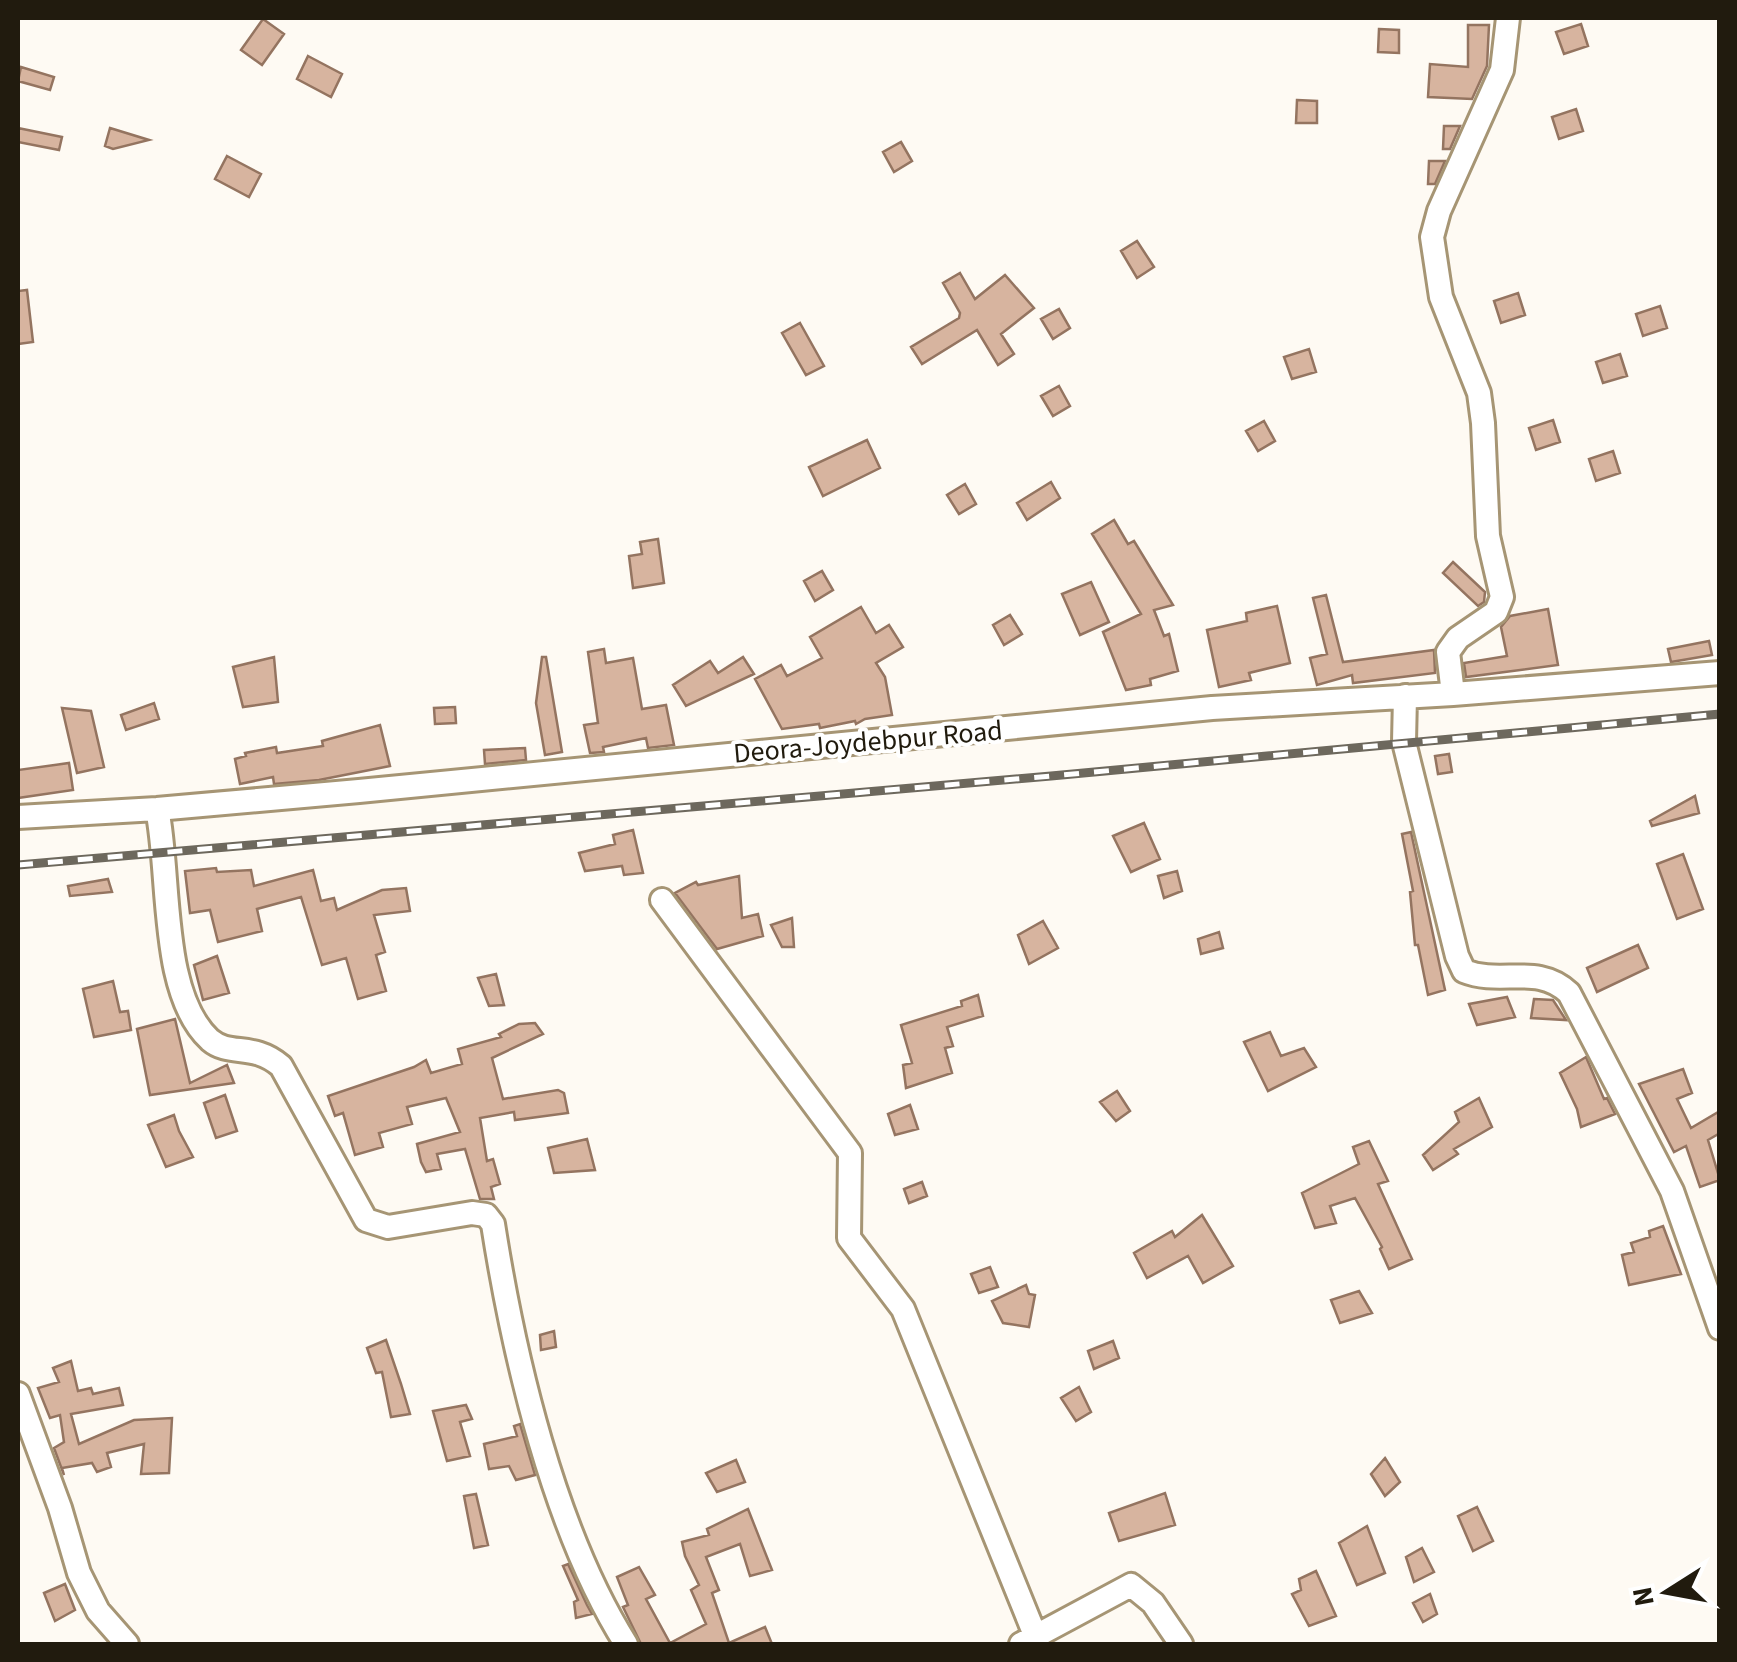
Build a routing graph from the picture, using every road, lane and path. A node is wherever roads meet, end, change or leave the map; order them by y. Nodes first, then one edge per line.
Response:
1 (1508, 18) edge
2 (1720, 673) edge
3 (1453, 694) junction
4 (1405, 696) junction
5 (157, 809) junction
6 (18, 816) edge
7 (662, 900) dead end
8 (1720, 1328) edge
9 (18, 1394) edge
10 (1028, 1640) edge
11 (127, 1644) edge
12 (626, 1644) edge
13 (1181, 1644) edge

1 - 3 street
2 - 3 street, Deora-Joydebpur Road
3 - 4 street, Deora-Joydebpur Road
4 - 5 street, Deora-Joydebpur Road
4 - 8 street
5 - 6 street, Deora-Joydebpur Road
5 - 12 street
7 - 10 street
9 - 11 street
10 - 13 street

